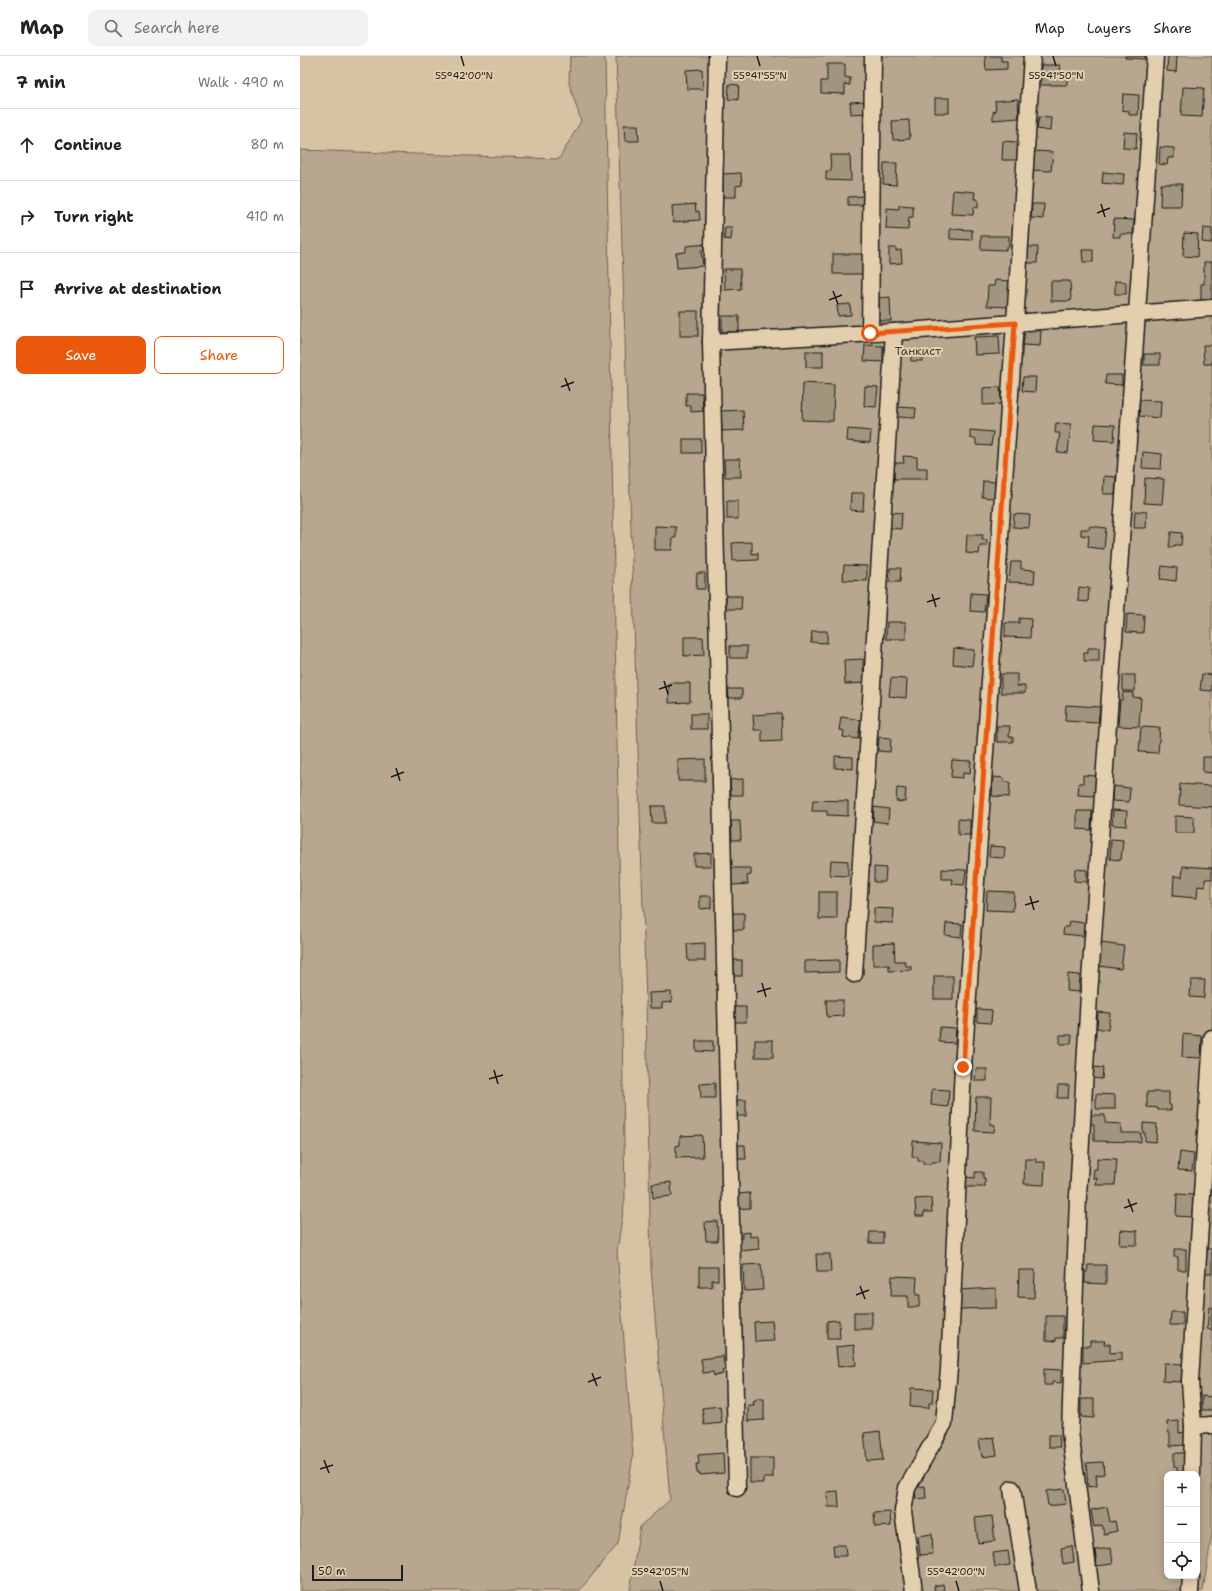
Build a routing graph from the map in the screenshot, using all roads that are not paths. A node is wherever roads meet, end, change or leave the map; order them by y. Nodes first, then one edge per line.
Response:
1 (717, 56) edge
2 (873, 56) edge
3 (1032, 56) edge
4 (1156, 56) edge
5 (1212, 308) edge
6 (1138, 314) junction
7 (1015, 323) junction
8 (894, 332) junction
9 (870, 333) junction
10 (711, 342) junction
11 (854, 974) dead end
12 (1212, 1038) edge
13 (1193, 1426) junction
14 (1212, 1426) edge
15 (1192, 1471) edge
16 (736, 1488) dead end
17 (1012, 1488) dead end
18 (1191, 1579) edge
19 (914, 1591) edge
20 (1028, 1591) edge
21 (1091, 1591) edge
22 (1190, 1591) edge

1 - 10 lane
2 - 9 lane
3 - 7 lane
4 - 6 lane
5 - 6 lane
6 - 7 lane
6 - 21 lane
7 - 8 lane
7 - 19 lane
8 - 9 lane
8 - 11 lane
9 - 10 lane
10 - 16 lane
12 - 13 lane
13 - 14 lane
13 - 15 lane
17 - 20 lane
18 - 22 lane

